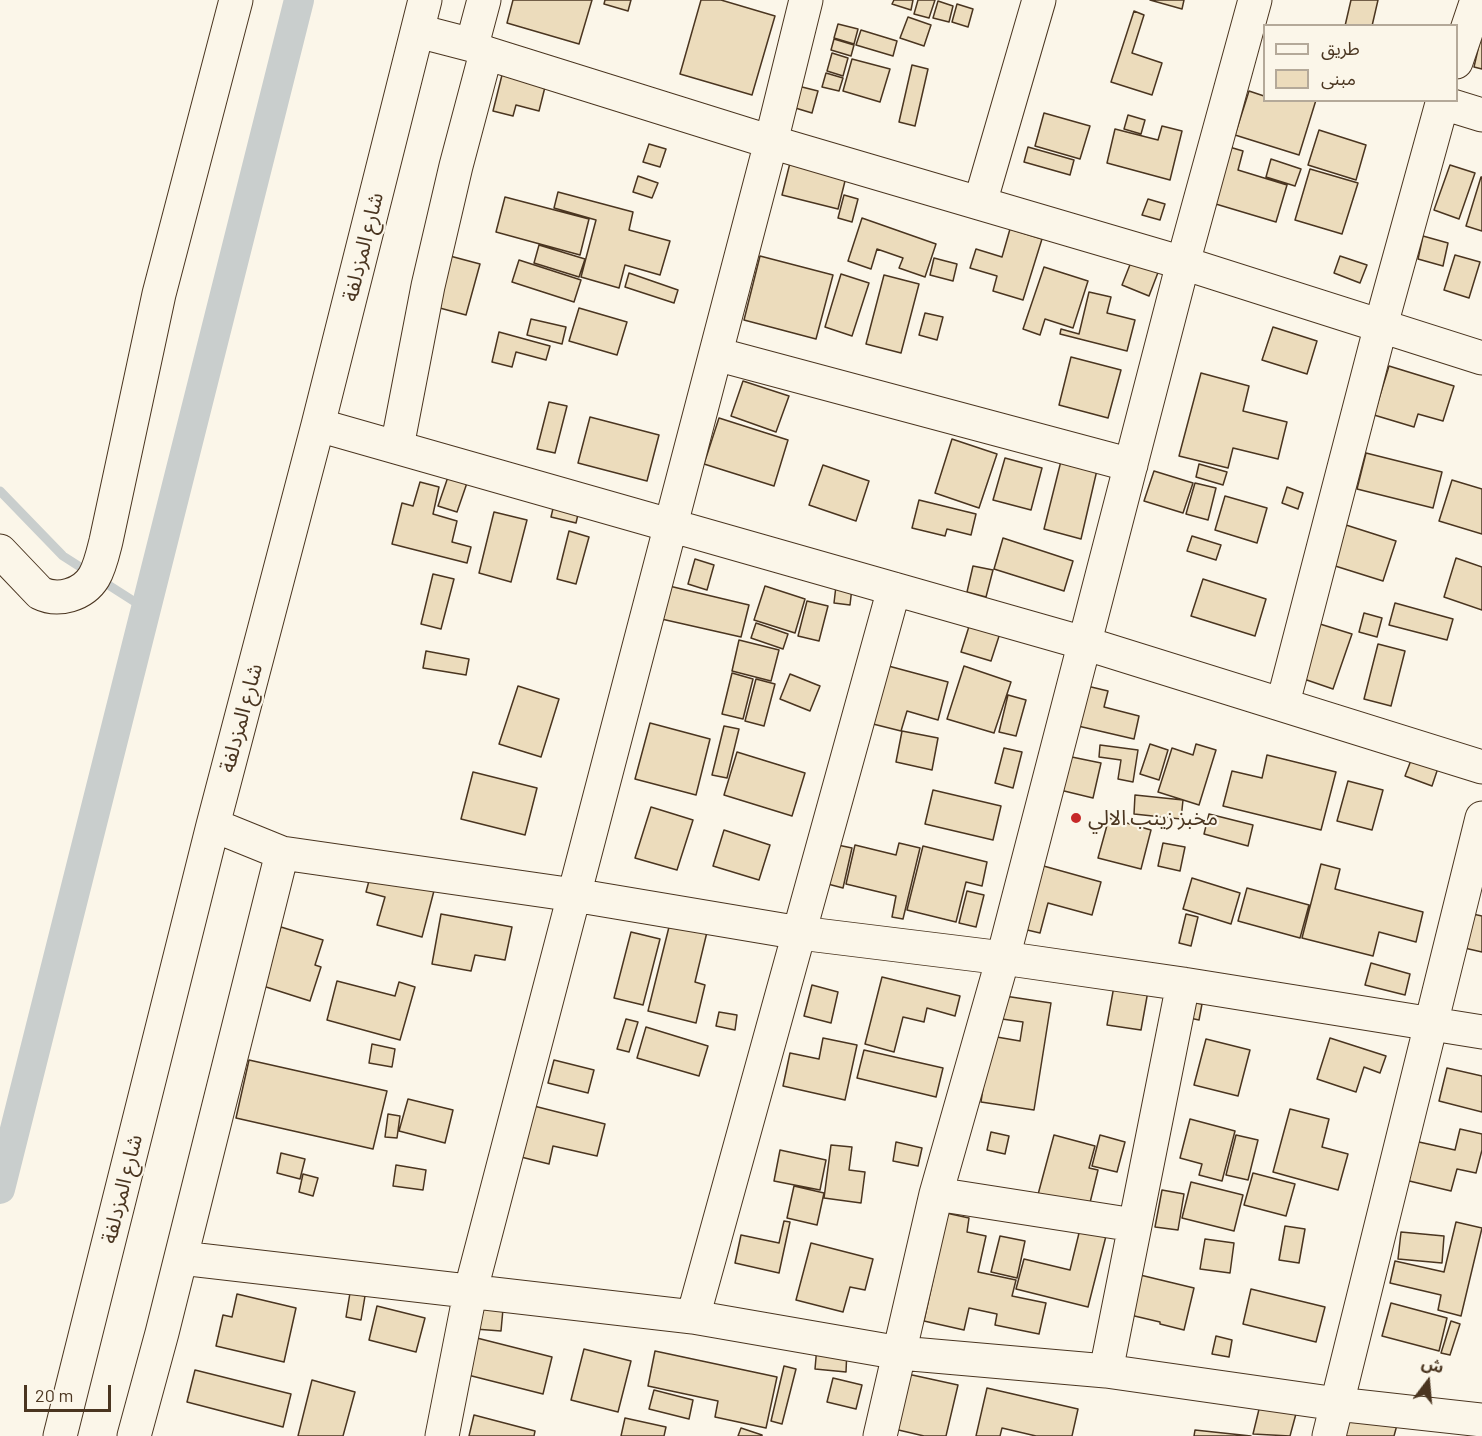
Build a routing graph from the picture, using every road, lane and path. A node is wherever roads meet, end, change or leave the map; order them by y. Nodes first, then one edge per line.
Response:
1 (236, 0) edge
2 (484, 0) edge
3 (806, 0) edge
4 (1039, 0) edge
5 (1255, 0) edge
6 (1477, 0) edge
7 (422, 15) edge
8 (479, 49) junction
9 (1458, 56) edge
10 (1443, 102) edge
11 (1482, 115) edge
12 (771, 142) junction
13 (980, 203) junction
14 (1183, 264) junction
15 (1381, 325) junction
16 (716, 354) junction
17 (1482, 358) edge
18 (318, 425) junction
19 (397, 447) junction
20 (1131, 465) junction
21 (670, 526) junction
22 (0, 551) edge
23 (894, 590) junction
24 (1084, 643) junction
25 (1283, 704) junction
26 (1482, 767) edge
27 (1482, 818) edge
28 (213, 825) junction
29 (282, 853) junction
30 (574, 895) junction
31 (800, 933) junction
32 (1004, 958) junction
33 (1183, 984) junction
34 (1432, 1024) junction
35 (1482, 1032) edge
36 (936, 1194) junction
37 (1134, 1225) junction
38 (181, 1258) junction
39 (470, 1293) junction
40 (693, 1317) junction
41 (900, 1353) junction
42 (1106, 1371) junction
43 (1337, 1404) junction
44 (1482, 1420) edge
45 (60, 1436) edge
46 (134, 1436) edge
47 (442, 1436) edge
48 (880, 1436) edge
49 (1329, 1436) edge

1 - 22 street
2 - 8 street
3 - 12 street
4 - 13 street
5 - 14 street
6 - 9 street
7 - 8 street
7 - 18 street, شارع المزدلفة
8 - 12 street
8 - 19 street
10 - 11 street
10 - 15 street
12 - 13 street
12 - 16 street
13 - 14 street
14 - 15 street
14 - 20 street
15 - 17 street
15 - 25 street
16 - 20 street
16 - 21 street
18 - 19 street
18 - 28 street, شارع المزدلفة
19 - 21 street
20 - 24 street
21 - 23 street
21 - 30 street
23 - 24 street
23 - 31 street
24 - 25 street
24 - 32 street
25 - 26 street
27 - 34 street
28 - 29 street
28 - 45 street, شارع المزدلفة
29 - 30 street
29 - 38 street
30 - 31 street
30 - 39 street
31 - 32 street
31 - 40 street
32 - 33 street
32 - 36 street
33 - 34 street
33 - 37 street
34 - 35 street
34 - 43 street
36 - 37 street
36 - 41 street
37 - 42 street
38 - 39 street
38 - 46 street
39 - 40 street
39 - 47 street
40 - 41 street
41 - 42 street
41 - 48 street
42 - 43 street
43 - 44 street
43 - 49 street

